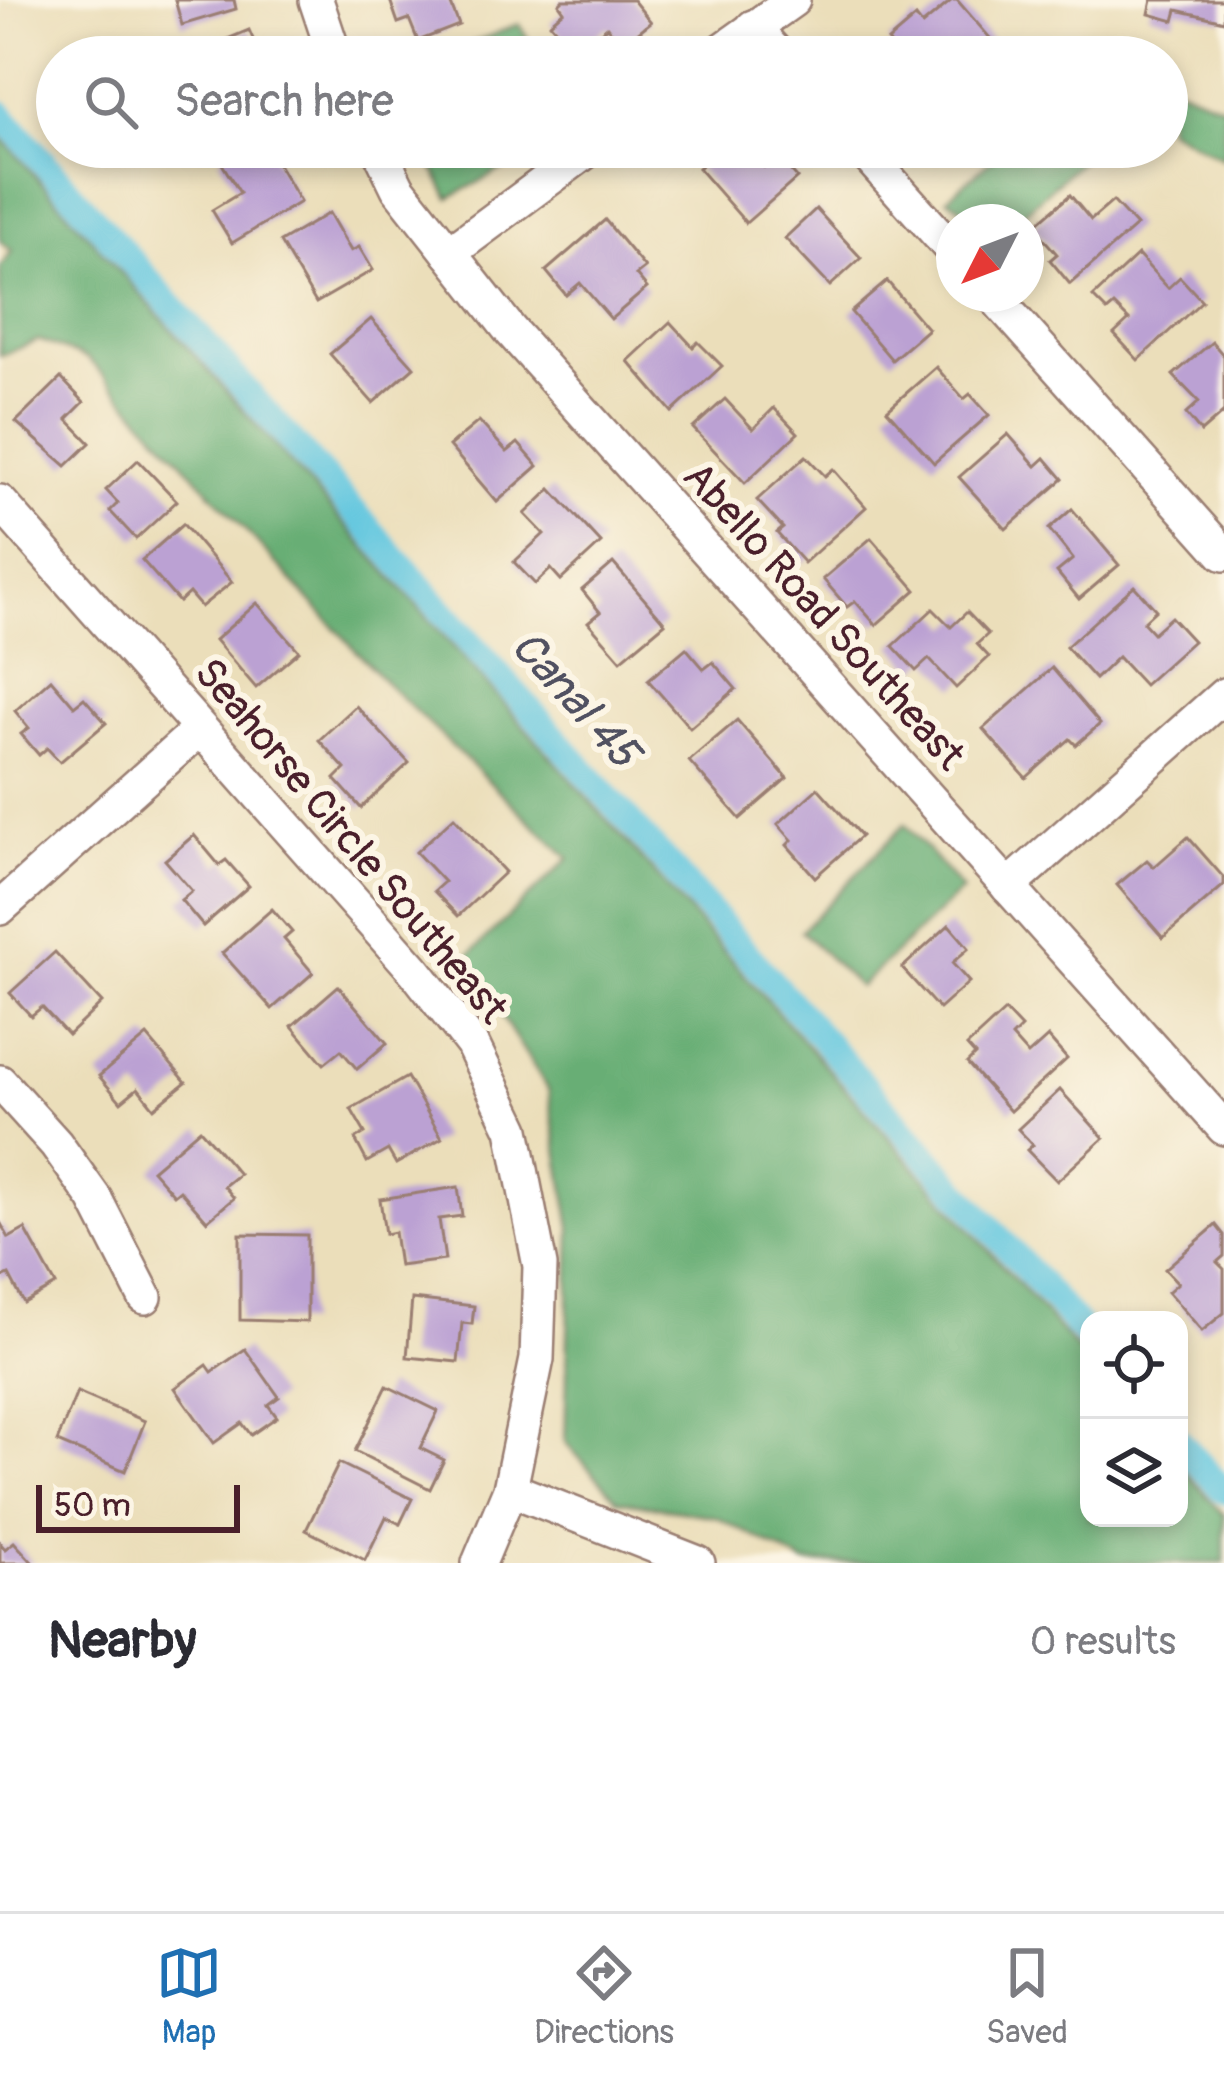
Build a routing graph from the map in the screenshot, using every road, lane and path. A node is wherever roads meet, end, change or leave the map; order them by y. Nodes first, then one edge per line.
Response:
1 (316, 0) edge
2 (794, 0) edge
3 (753, 27) junction
4 (327, 36) edge
5 (741, 36) edge
6 (761, 36) edge
7 (388, 168) edge
8 (564, 168) edge
9 (879, 168) edge
10 (936, 232) edge
11 (449, 254) junction
12 (1008, 312) edge
13 (0, 502) edge
14 (1224, 554) edge
15 (1224, 694) edge
16 (200, 729) junction
17 (1008, 887) junction
18 (0, 908) edge
19 (0, 1082) edge
20 (1224, 1128) edge
21 (145, 1297) dead end
22 (510, 1490) junction
23 (479, 1563) edge
24 (698, 1563) edge

1 - 4 street
2 - 3 street
3 - 5 street
3 - 6 street
7 - 11 street, Abello Road Southeast
8 - 11 street
9 - 10 street
11 - 17 street, Abello Road Southeast
12 - 14 street
13 - 16 street, Seahorse Circle Southeast
15 - 17 street
16 - 18 street
16 - 22 street, Seahorse Circle Southeast
17 - 20 street, Abello Road Southeast
19 - 21 street
22 - 23 street, Seahorse Circle Southeast
22 - 24 street

